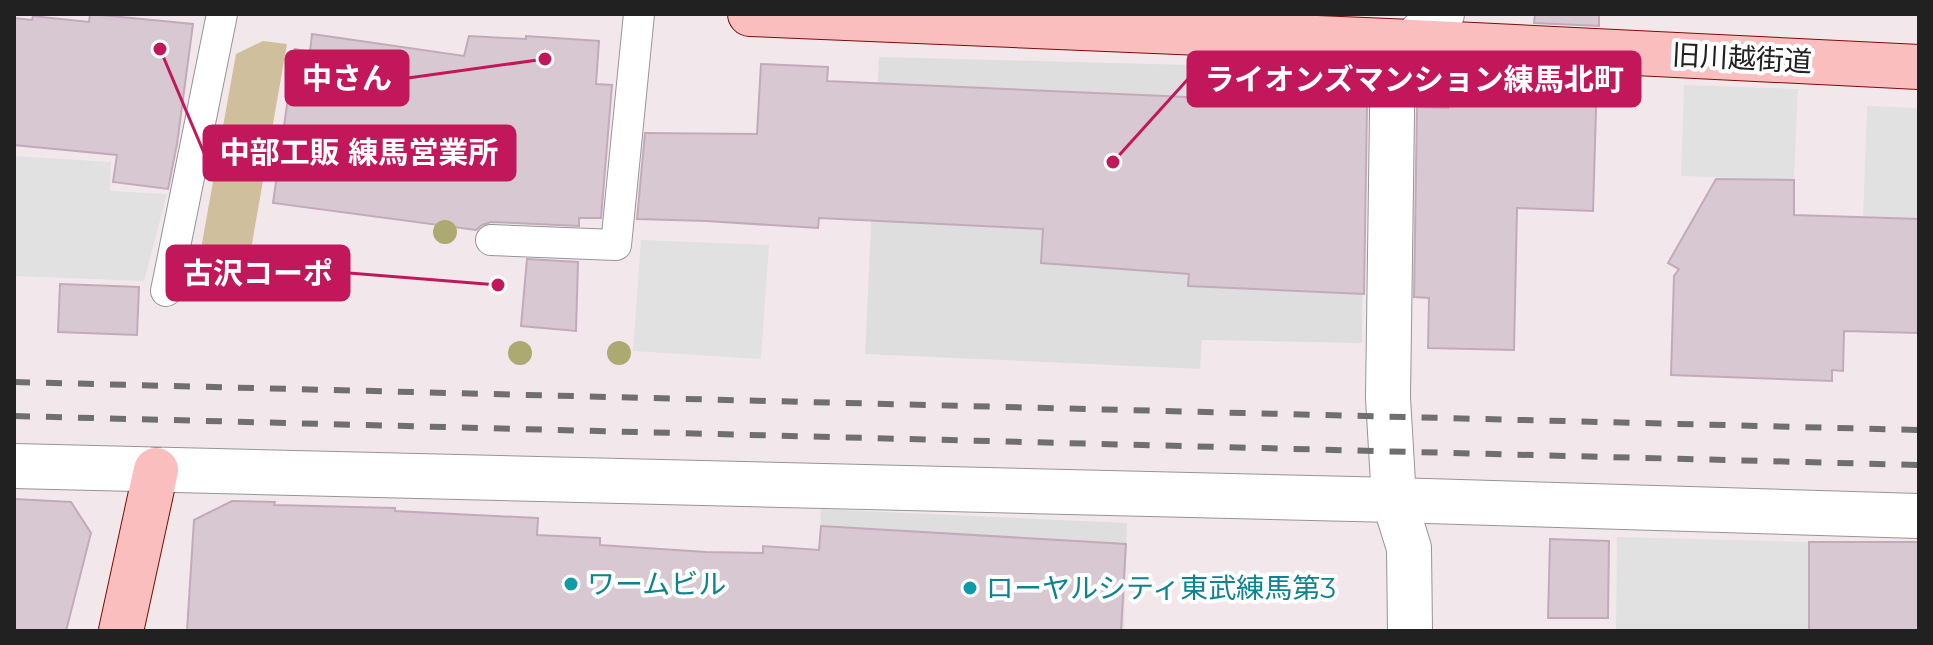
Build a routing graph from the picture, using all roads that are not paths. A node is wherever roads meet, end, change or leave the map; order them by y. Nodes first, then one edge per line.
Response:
1 (222, 14) edge
2 (639, 14) edge
3 (753, 14) edge
4 (1416, 33) edge
5 (1919, 67) edge
6 (491, 240) dead end
7 (166, 291) dead end
8 (14, 466) edge
9 (156, 470) junction
10 (1394, 500) junction
11 (1919, 516) edge
12 (121, 631) edge
13 (1410, 631) edge

1 - 7 lane
2 - 6 lane
3 - 4 street, 旧川越街道
4 - 5 street, 旧川越街道
4 - 10 street
8 - 9 street
9 - 10 street
9 - 12 street
10 - 11 street
10 - 13 street

